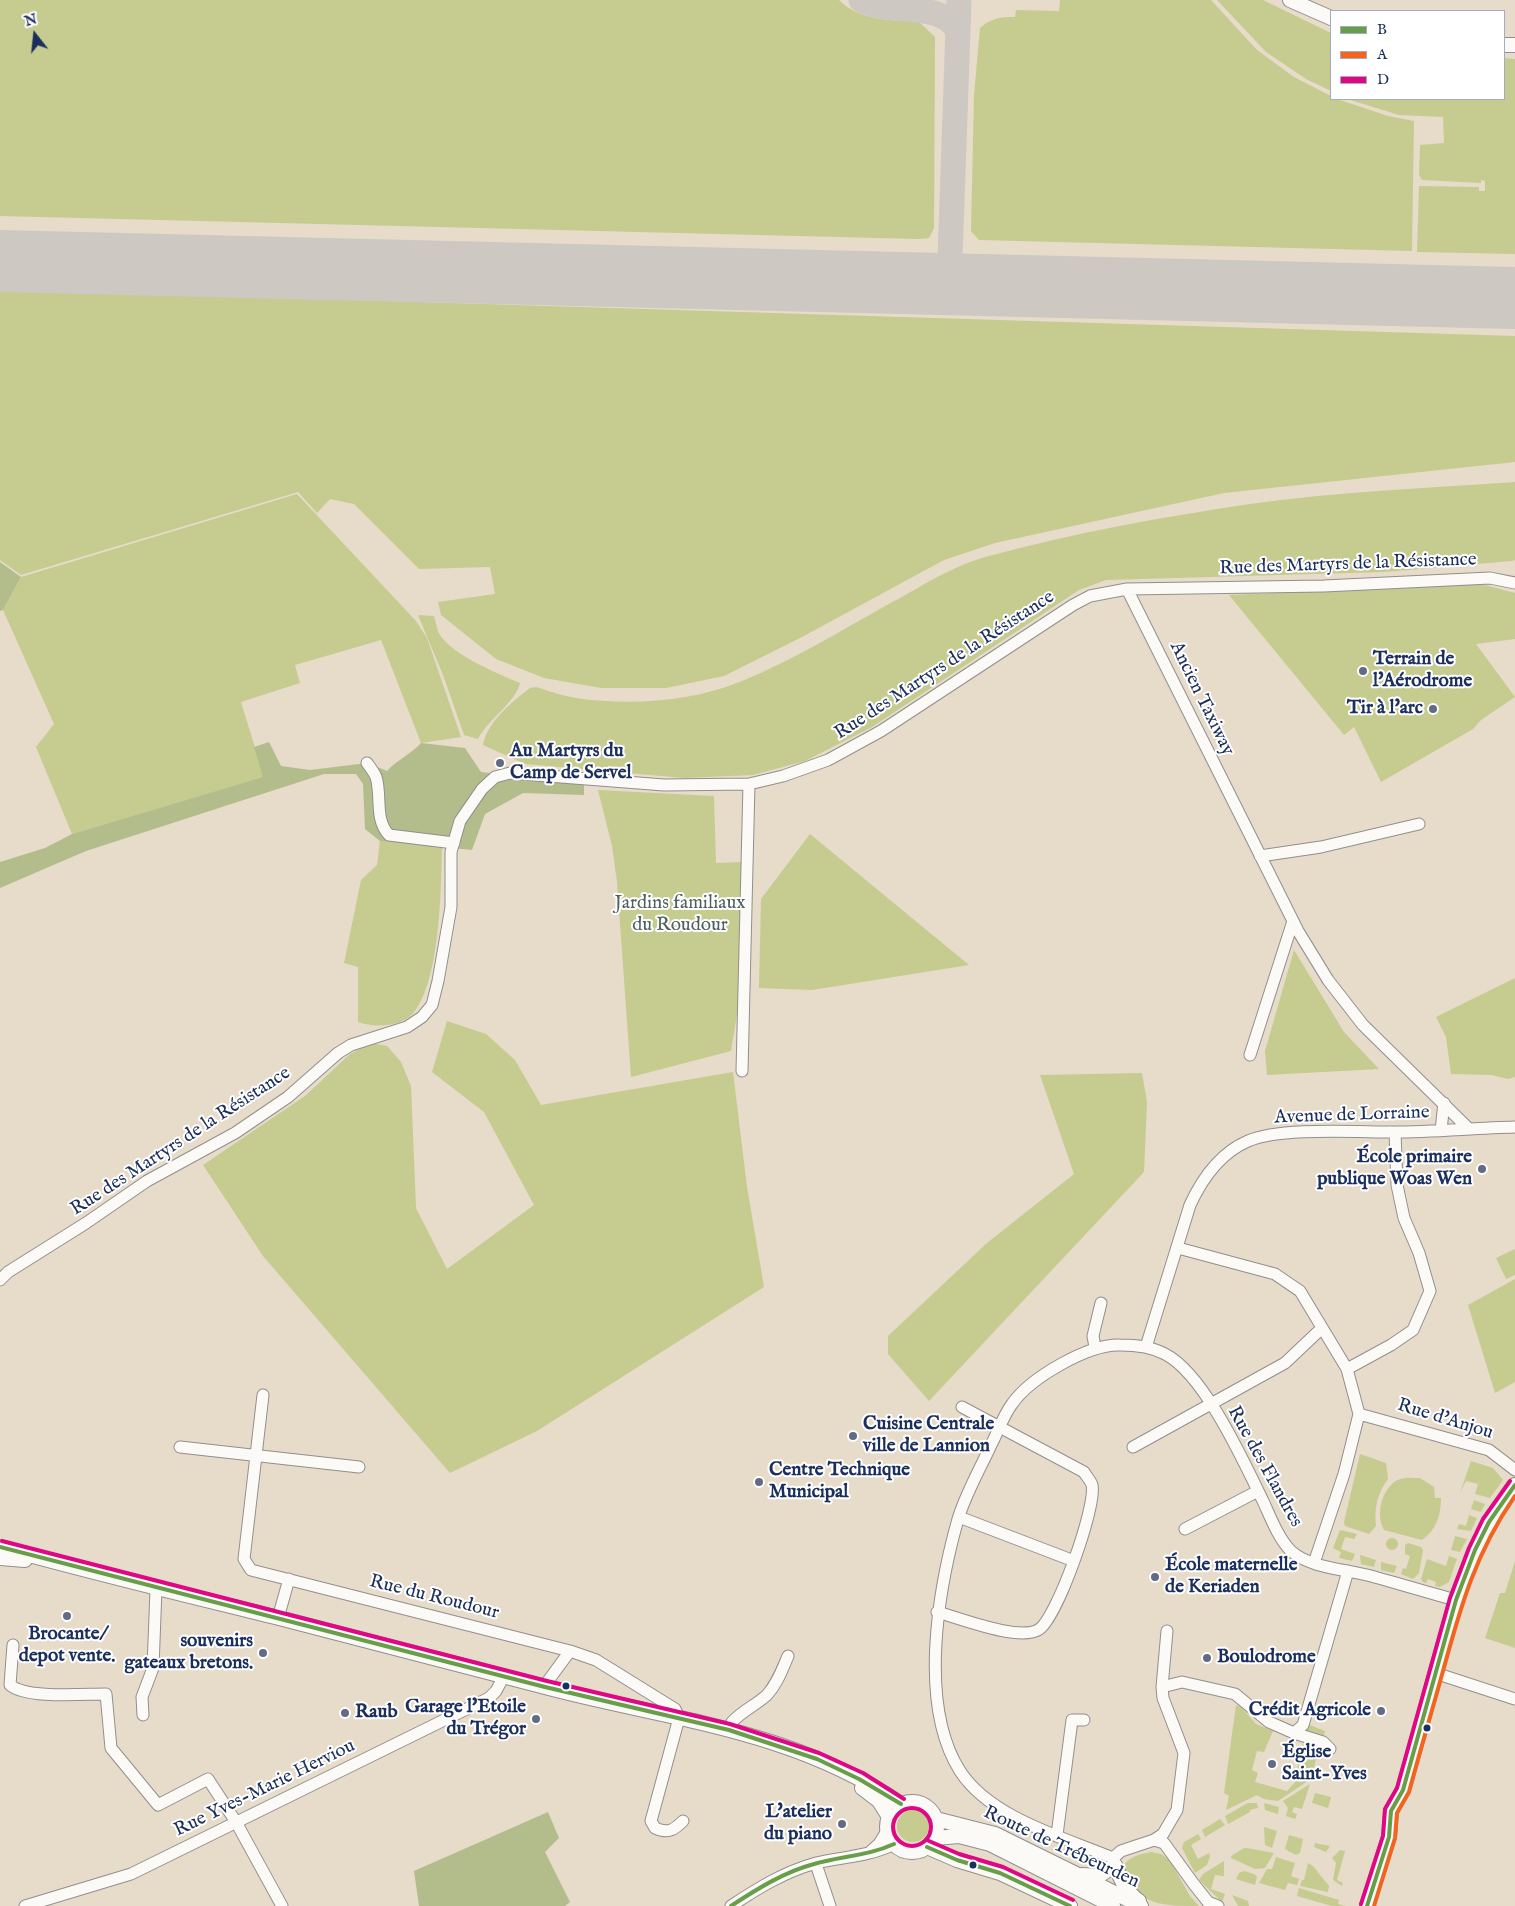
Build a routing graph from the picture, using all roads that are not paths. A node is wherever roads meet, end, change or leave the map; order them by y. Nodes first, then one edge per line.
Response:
1 (1290, 0) edge
2 (1330, 18) edge
3 (1515, 583) edge
4 (1127, 588) junction
5 (368, 763) dead end
6 (749, 784) junction
7 (1419, 824) dead end
8 (454, 843) junction
9 (1260, 856) junction
10 (1293, 921) junction
11 (1250, 1055) dead end
12 (742, 1071) dead end
13 (1444, 1103) junction
14 (1515, 1127) edge
15 (1468, 1128) junction
16 (1441, 1130) junction
17 (1395, 1132) junction
18 (1178, 1248) junction
19 (0, 1280) edge
20 (1101, 1303) dead end
21 (1322, 1328) junction
22 (1095, 1347) junction
23 (1146, 1348) junction
24 (1347, 1369) junction
25 (263, 1395) dead end
26 (1210, 1404) junction
27 (962, 1407) dead end
28 (1359, 1414) junction
29 (1000, 1427) junction
30 (180, 1447) dead end
31 (1133, 1447) dead end
32 (256, 1457) junction
33 (359, 1468) dead end
34 (1515, 1470) edge
35 (1515, 1485) edge
36 (1258, 1490) junction
37 (959, 1517) junction
38 (1185, 1529) dead end
39 (0, 1547) edge
40 (0, 1558) edge
41 (1074, 1561) junction
42 (56, 1562) junction
43 (1314, 1563) junction
44 (1348, 1570) junction
45 (289, 1579) junction
46 (156, 1589) junction
47 (1456, 1600) junction
48 (937, 1612) junction
49 (278, 1618) junction
50 (1167, 1631) dead end
51 (13, 1645) dead end
52 (570, 1651) junction
53 (788, 1656) dead end
54 (1435, 1673) junction
55 (504, 1676) junction
56 (1162, 1687) junction
57 (546, 1688) junction
58 (1515, 1698) edge
59 (143, 1715) dead end
60 (679, 1718) junction
61 (1084, 1720) dead end
62 (732, 1730) junction
63 (1294, 1732) junction
64 (1330, 1749) dead end
65 (901, 1804) junction
66 (936, 1820) junction
67 (683, 1821) dead end
68 (236, 1822) junction
69 (888, 1824) junction
70 (1057, 1835) junction
71 (1154, 1840) junction
72 (931, 1842) junction
73 (894, 1844) junction
74 (870, 1852) junction
75 (1114, 1862) junction
76 (816, 1864) junction
77 (1072, 1872) junction
78 (26, 1906) edge
79 (282, 1906) edge
80 (731, 1906) edge
81 (830, 1906) edge
82 (1070, 1906) edge
83 (1113, 1906) edge
84 (1142, 1906) edge
85 (1146, 1906) edge
86 (1218, 1906) edge
87 (1367, 1906) edge

1 - 2 main road
3 - 4 street, Rue des Martyrs de la Résistance
4 - 6 street, Rue des Martyrs de la Résistance
4 - 9 street, Ancien Taxiway
5 - 8 street
6 - 8 street, Rue des Martyrs de la Résistance
6 - 12 street
7 - 9 street
8 - 19 street, Rue des Martyrs de la Résistance
9 - 10 street, Ancien Taxiway
10 - 11 street
10 - 13 street, Ancien Taxiway
13 - 15 street, Ancien Taxiway
13 - 16 street
14 - 15 street, Avenue de Lorraine
15 - 16 street, Avenue de Lorraine
16 - 17 street, Avenue de Lorraine
17 - 18 street, Avenue de Lorraine
17 - 24 street
18 - 21 street
18 - 23 street, Avenue de Lorraine
20 - 22 street
21 - 24 street
21 - 26 street
22 - 23 street, Rue des Flandres
22 - 29 street
23 - 26 street, Rue des Flandres
24 - 28 street
25 - 32 street, Rue du Roudour
26 - 31 street
26 - 36 street, Rue des Flandres
27 - 29 street
28 - 34 street, Rue d'Anjou
28 - 43 street
29 - 37 street
29 - 41 street
30 - 32 street
32 - 33 street
32 - 45 street, Rue du Roudour
35 - 47 main road
36 - 38 street
36 - 43 street, Rue des Flandres
37 - 41 street
37 - 48 street
39 - 42 main road
40 - 42 main road
41 - 48 street
42 - 46 main road
43 - 44 street, Rue des Flandres
44 - 47 street, Rue des Flandres
44 - 63 street
45 - 49 street
45 - 52 street, Rue du Roudour
46 - 49 main road
46 - 59 street
47 - 54 main road
48 - 70 street
49 - 55 main road
50 - 56 street
51 - 68 street
52 - 57 street
52 - 60 street, Rue du Roudour
53 - 62 street
54 - 58 street
54 - 87 main road
55 - 57 main road
55 - 68 street, Rue Yves-Marie Herviou
56 - 63 street
56 - 71 street
57 - 60 main road
60 - 62 main road
60 - 67 street
61 - 70 street
62 - 65 main road
62 - 69 main road
63 - 64 street
65 - 66 main road
65 - 69 main road
66 - 72 main road
66 - 77 main road, Route de Trébeurden
68 - 78 street, Rue Yves-Marie Herviou
68 - 79 street
69 - 73 main road
69 - 74 street
70 - 75 street
71 - 75 street
71 - 86 street
72 - 73 main road
72 - 82 main road
72 - 83 main road, Route de Trébeurden
73 - 74 street
74 - 76 street
75 - 77 main road
75 - 85 main road
76 - 80 street
76 - 81 street
77 - 84 main road, Route de Trébeurden

